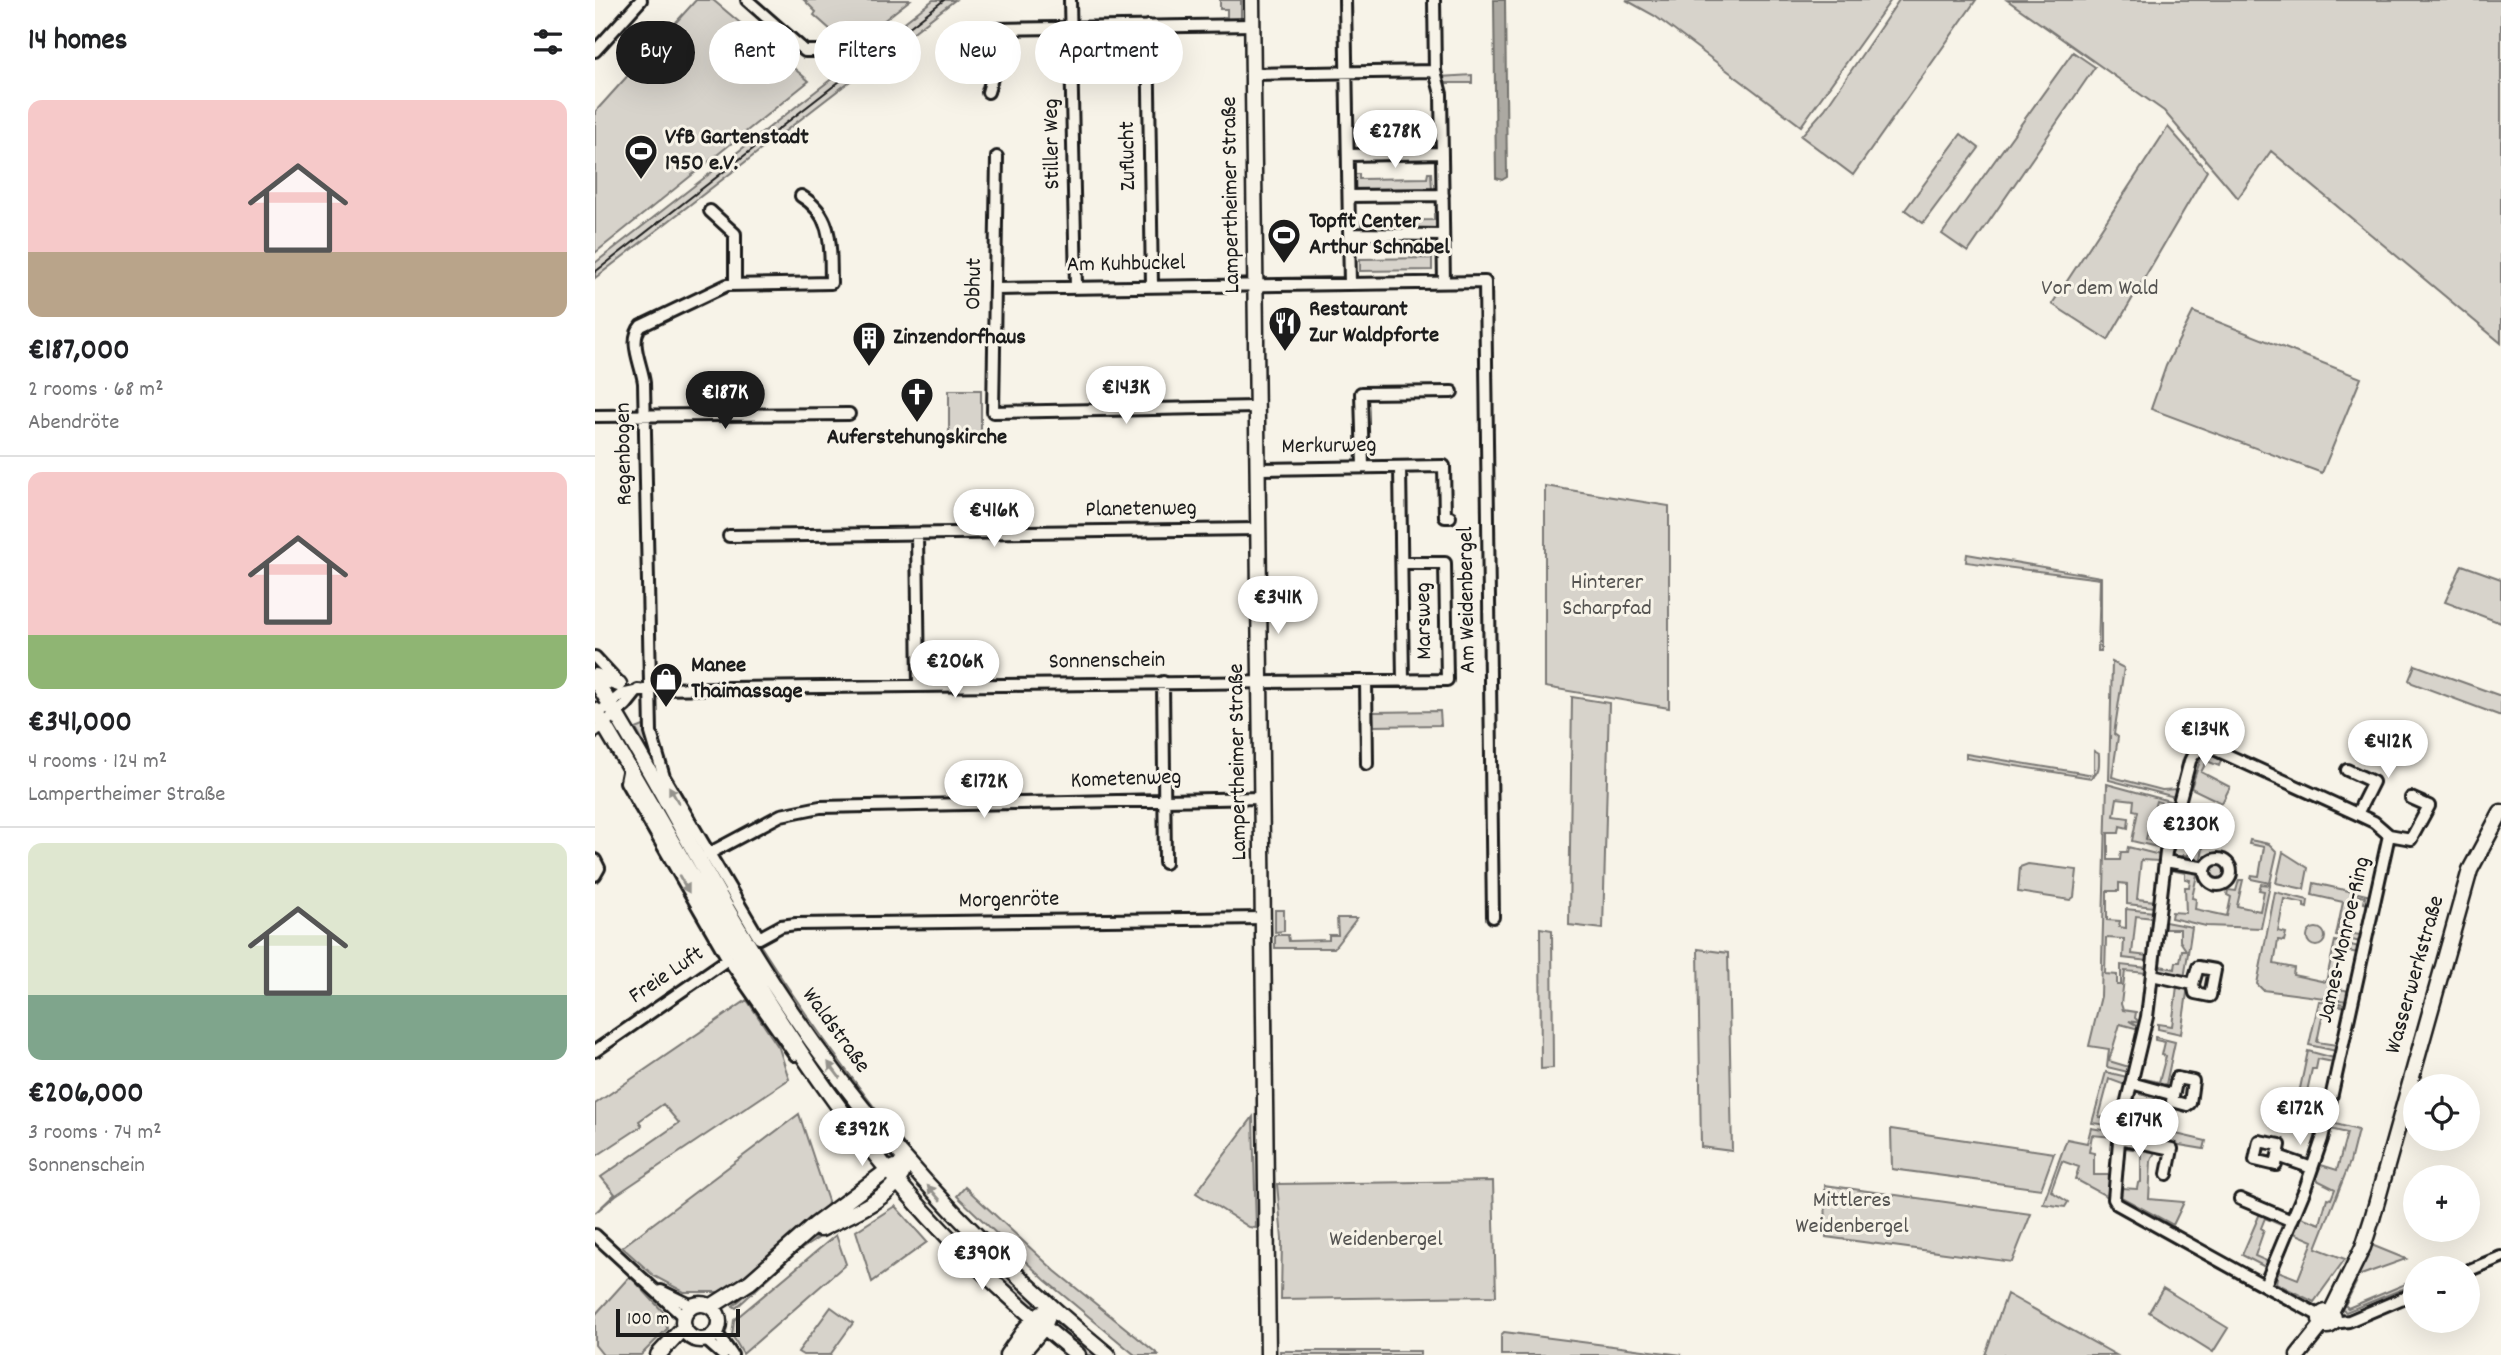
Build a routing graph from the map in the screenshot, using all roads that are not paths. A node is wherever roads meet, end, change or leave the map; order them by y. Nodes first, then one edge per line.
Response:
1 (641, 0) edge
2 (747, 0) edge
3 (1070, 0) edge
4 (1252, 0) edge
5 (1345, 0) edge
6 (1434, 0) edge
7 (1071, 21) edge
8 (1252, 25) junction
9 (1183, 26) edge
10 (1035, 28) edge
11 (595, 51) edge
12 (814, 51) edge
13 (1435, 71) junction
14 (1345, 72) junction
15 (1253, 74) junction
16 (1072, 84) edge
17 (1150, 84) edge
18 (988, 92) dead end
19 (1442, 153) junction
20 (1348, 155) junction
21 (997, 157) dead end
22 (1443, 195) junction
23 (801, 196) dead end
24 (1349, 196) junction
25 (710, 211) dead end
26 (1349, 234) junction
27 (1443, 235) junction
28 (1485, 282) joint
29 (1444, 283) junction
30 (735, 284) junction
31 (1256, 284) junction
32 (1350, 284) junction
33 (1152, 286) junction
34 (1076, 287) junction
35 (996, 289) junction
36 (1452, 392) dead end
37 (1257, 408) junction
38 (849, 414) dead end
39 (646, 415) junction
40 (595, 416) edge
41 (1363, 467) junction
42 (1400, 467) junction
43 (1258, 469) junction
44 (1450, 517) dead end
45 (1259, 529) junction
46 (917, 534) junction
47 (729, 537) dead end
48 (1402, 563) junction
49 (595, 657) edge
50 (595, 678) edge
51 (1447, 680) joint
52 (1261, 681) junction
53 (1366, 681) junction
54 (1403, 681) junction
55 (1163, 682) junction
56 (919, 685) junction
57 (634, 689) junction
58 (613, 709) junction
59 (597, 719) edge
60 (1367, 764) dead end
61 (629, 767) junction
62 (2347, 770) dead end
63 (1262, 798) junction
64 (2411, 798) dead end
65 (1164, 801) junction
66 (2501, 812) edge
67 (2357, 814) junction
68 (2389, 835) junction
69 (708, 854) junction
70 (595, 860) edge
71 (2165, 861) junction
72 (1165, 863) dead end
73 (2206, 868) dead end
74 (595, 875) edge
75 (1493, 917) dead end
76 (1264, 918) junction
77 (728, 959) junction
78 (2152, 975) junction
79 (2193, 984) dead end
80 (595, 1051) edge
81 (2131, 1083) junction
82 (828, 1088) junction
83 (2171, 1094) dead end
84 (2119, 1138) junction
85 (2278, 1156) dead end
86 (908, 1162) junction
87 (2312, 1168) junction
88 (888, 1170) junction
89 (2167, 1174) dead end
90 (898, 1181) junction
91 (2240, 1199) dead end
92 (2292, 1221) junction
93 (595, 1235) edge
94 (804, 1237) junction
95 (2501, 1257) edge
96 (2480, 1266) edge
97 (2265, 1285) junction
98 (2403, 1298) edge
99 (1051, 1307) junction
100 (715, 1312) junction
101 (2327, 1319) junction
102 (1039, 1322) junction
103 (695, 1326) junction
104 (661, 1355) edge
105 (723, 1355) edge
106 (732, 1355) edge
107 (1007, 1355) edge
108 (1020, 1355) edge
109 (1078, 1355) edge
110 (1108, 1355) edge
111 (1268, 1355) edge
112 (2298, 1355) edge

1 - 11 street
2 - 12 street
3 - 7 street, Stiller Weg
4 - 8 main road, Lampertheimer Straße
5 - 14 street
6 - 13 street
8 - 9 street
8 - 15 main road, Lampertheimer Straße
10 - 18 street
13 - 14 street
13 - 19 street
14 - 15 street
14 - 20 street
15 - 31 main road, Lampertheimer Straße
16 - 34 street, Stiller Weg
17 - 33 street, Zuflucht
19 - 20 street
19 - 22 street
20 - 24 street
21 - 35 street, Obhut
22 - 24 street
22 - 27 street
23 - 30 street, Regenbogen
24 - 26 street
25 - 30 street
26 - 27 street
26 - 32 street
27 - 29 street
28 - 29 street, Am Kuhbuckel
28 - 75 street, Am Weidenbergel
29 - 32 street, Am Kuhbuckel
30 - 39 street, Regenbogen
31 - 32 street, Am Kuhbuckel
31 - 33 street, Am Kuhbuckel
31 - 37 main road, Lampertheimer Straße
33 - 34 street, Am Kuhbuckel
34 - 35 street, Am Kuhbuckel
35 - 37 street, Obhut
36 - 41 street
37 - 43 main road, Lampertheimer Straße
38 - 39 street
39 - 40 street
39 - 57 street, Regenbogen
41 - 42 street, Merkurweg
41 - 43 street, Merkurweg
42 - 44 street, Merkurweg
42 - 48 street, Merkurweg
43 - 45 main road, Lampertheimer Straße
45 - 46 street, Planetenweg
45 - 52 main road, Lampertheimer Straße
46 - 47 street, Planetenweg
46 - 56 street
48 - 51 street, Marsweg
48 - 54 street
49 - 57 street
50 - 57 main road
50 - 58 main road, Waldstraße
51 - 54 street, Sonnenschein
52 - 53 street, Sonnenschein
52 - 55 street, Sonnenschein
52 - 63 main road, Lampertheimer Straße
53 - 54 street, Sonnenschein
53 - 60 street
55 - 56 street, Sonnenschein
55 - 65 street
56 - 57 street, Sonnenschein
57 - 58 street
69 -> 57 street
58 - 59 street, Waldstraße
86 -> 58 main road, Waldstraße
59 - 61 main road, Waldstraße
61 -> 77 street, Waldstraße
61 - 82 main road, Waldstraße
62 - 67 street
63 - 65 street, Kometenweg
63 - 76 main road, Lampertheimer Straße
64 - 68 street
65 - 69 street, Kometenweg
65 - 72 street
66 - 101 main road, Wasserwerkstraße
67 - 68 street, James-Monroe-Ring
67 - 71 street, James-Monroe-Ring
68 - 87 street, James-Monroe-Ring
69 - 76 street, Morgenröte
70 - 74 street
71 - 73 street
71 - 78 street, James-Monroe-Ring
76 - 111 main road, Lampertheimer Straße
77 - 80 street, Freie Luft
77 - 82 street, Waldstraße
78 - 79 street
78 - 81 street, James-Monroe-Ring
81 - 83 street
81 - 84 street, James-Monroe-Ring
82 - 88 main road, Waldstraße
84 - 89 street
84 - 97 street, James-Monroe-Ring
85 - 87 street
86 - 88 main road
86 - 90 main road
99 -> 86 main road, Waldstraße
87 - 92 street, James-Monroe-Ring
88 - 90 main road, Waldstraße
88 - 94 main road
90 - 94 main road
90 - 102 main road, Waldstraße
91 - 92 street
92 - 97 street, James-Monroe-Ring
93 - 103 street
94 - 100 main road
95 - 96 street
97 - 101 street, James-Monroe-Ring
98 - 101 street
99 - 102 main road
99 - 110 main road, Waldstraße
100 - 103 main road
100 - 103 main road
101 - 112 main road, Wasserwerkstraße
102 - 107 main road
102 - 108 main road
102 - 109 main road, Waldstraße
103 - 104 main road
103 - 105 street
103 - 106 street

